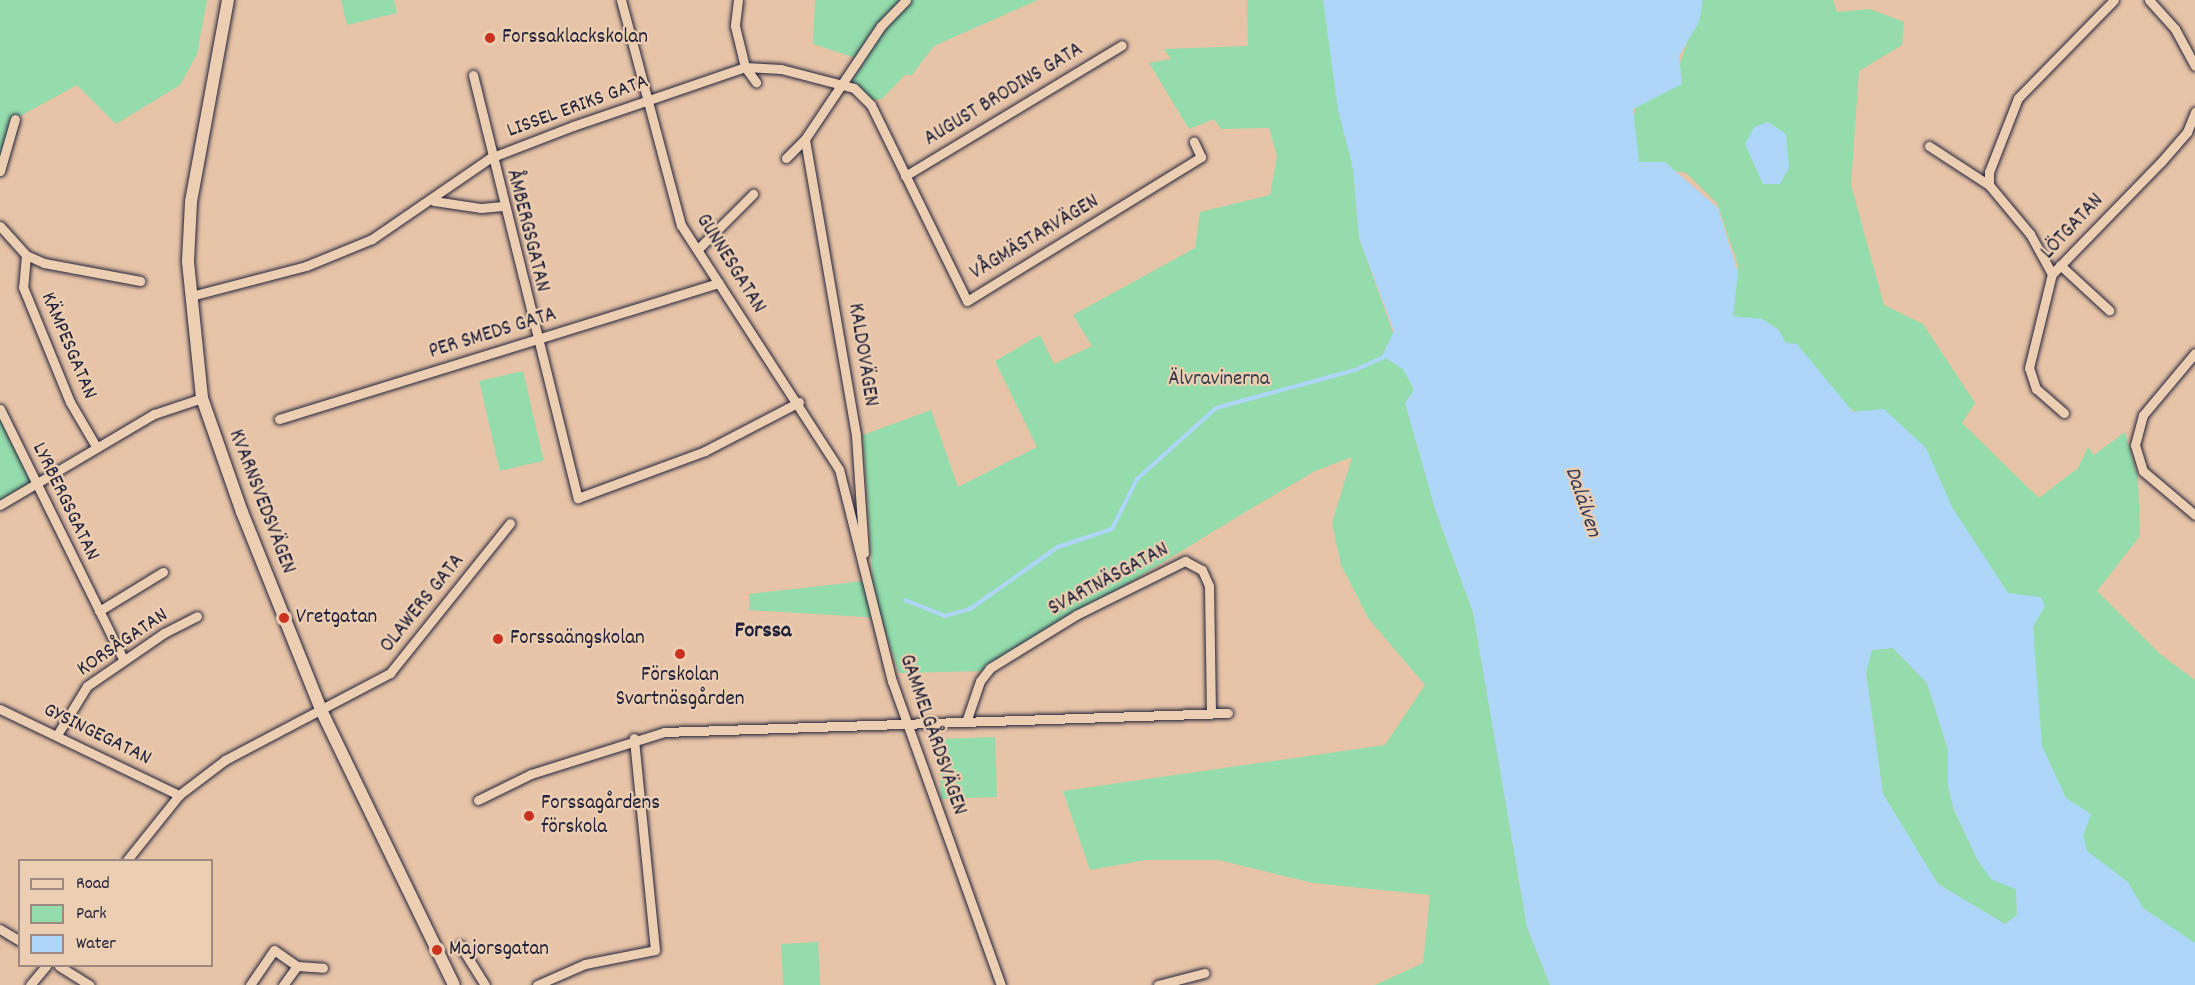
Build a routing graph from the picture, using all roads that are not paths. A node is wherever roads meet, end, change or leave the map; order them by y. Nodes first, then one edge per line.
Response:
1 (228, 0) edge
2 (621, 0) edge
3 (738, 0) edge
4 (906, 0) edge
5 (2114, 0) edge
6 (2149, 0) edge
7 (1122, 45) dead end
8 (2195, 66) edge
9 (745, 67) junction
10 (473, 75) dead end
11 (756, 82) dead end
12 (842, 86) junction
13 (649, 100) junction
14 (2195, 112) edge
15 (15, 119) dead end
16 (804, 139) junction
17 (1194, 142) dead end
18 (1929, 146) dead end
19 (490, 158) junction
20 (786, 158) dead end
21 (0, 171) edge
22 (905, 176) junction
23 (1989, 185) junction
24 (753, 194) dead end
25 (434, 201) junction
26 (503, 206) junction
27 (0, 226) edge
28 (698, 249) junction
29 (26, 255) junction
30 (2060, 265) junction
31 (2052, 274) junction
32 (140, 281) dead end
33 (718, 283) junction
34 (191, 296) junction
35 (2109, 310) dead end
36 (535, 340) junction
37 (2195, 353) edge
38 (202, 399) junction
39 (799, 402) junction
40 (0, 409) edge
41 (2064, 413) dead end
42 (279, 419) dead end
43 (97, 448) junction
44 (34, 484) junction
45 (847, 492) joint
46 (0, 506) edge
47 (2195, 515) edge
48 (510, 523) dead end
49 (163, 572) dead end
50 (864, 578) junction
51 (99, 611) junction
52 (197, 616) dead end
53 (123, 659) junction
54 (0, 709) edge
55 (321, 710) junction
56 (1211, 713) junction
57 (1228, 713) dead end
58 (966, 722) junction
59 (905, 724) junction
60 (57, 735) junction
61 (634, 738) junction
62 (179, 795) junction
63 (478, 800) dead end
64 (129, 859) edge
65 (0, 929) edge
66 (18, 940) edge
67 (460, 945) dead end
68 (297, 966) junction
69 (45, 967) edge
70 (61, 967) edge
71 (323, 968) dead end
72 (1204, 973) dead end
73 (30, 985) edge
74 (88, 985) edge
75 (250, 985) edge
76 (283, 985) edge
77 (454, 985) edge
78 (485, 985) edge
79 (537, 985) edge
80 (1001, 985) edge
81 (1158, 985) edge

1 - 34 street, KVARNSVEDSVÄGEN
2 - 13 street, GUNNESGATAN
3 - 9 street
4 - 12 street
5 - 23 street
6 - 8 street
7 - 22 street, AUGUST BRODINS GATA
9 - 11 street
9 - 12 street, VÅGMÄSTARVÄGEN
9 - 13 street, LISSEL ERIKS GATA
10 - 19 street, ÅMBERGSGATAN
12 - 16 street
12 - 22 street, VÅGMÄSTARVÄGEN
13 - 19 street, LISSEL ERIKS GATA
13 - 28 street, GUNNESGATAN
14 - 30 street, LÖTGATAN
15 - 21 street
16 - 20 street
16 - 50 street, KALDOVÄGEN
17 - 22 street, VÅGMÄSTARVÄGEN
18 - 23 street
19 - 25 street, LISSEL ERIKS GATA
19 - 26 street, ÅMBERGSGATAN
23 - 31 street
24 - 28 street
25 - 26 street
25 - 34 street, LISSEL ERIKS GATA
26 - 36 street, ÅMBERGSGATAN
27 - 29 street, KÄMPESGATAN
28 - 33 street, GUNNESGATAN
29 - 32 street, KÄMPESGATAN
29 - 43 street, KÄMPESGATAN
30 - 31 street, LÖTGATAN
30 - 35 street
31 - 41 street, LÖTGATAN
33 - 36 street, PER SMEDS GATA
33 - 39 street, GUNNESGATAN
34 - 38 street, KVARNSVEDSVÄGEN
36 - 39 street, ÅMBERGSGATAN
36 - 42 street, PER SMEDS GATA
37 - 47 street
38 - 43 street
38 - 55 street, KVARNSVEDSVÄGEN
39 - 45 street, GUNNESGATAN
40 - 44 street, LYRBERGSGATAN
43 - 44 street
44 - 46 street
44 - 51 street, LYRBERGSGATAN
45 - 50 street, GAMMELGÅRDSVÄGEN
48 - 55 street, OLAWERS GATA
49 - 51 street
50 - 59 street, GAMMELGÅRDSVÄGEN
51 - 53 street, LYRBERGSGATAN
52 - 53 street, KORSÅGATAN
53 - 60 street, KORSÅGATAN
54 - 60 street, GYSINGEGATAN
55 - 62 street, OLAWERS GATA
55 - 77 street, KVARNSVEDSVÄGEN
56 - 57 street
56 - 58 street
56 - 58 street, SVARTNÄSGATAN
58 - 59 street
59 - 61 street
59 - 80 street, GAMMELGÅRDSVÄGEN
60 - 62 street, GYSINGEGATAN
61 - 63 street
61 - 79 street
62 - 64 street, OLAWERS GATA
65 - 66 street
67 - 78 street
68 - 71 street
68 - 75 street
68 - 76 street
69 - 73 street
70 - 74 street
72 - 81 street

